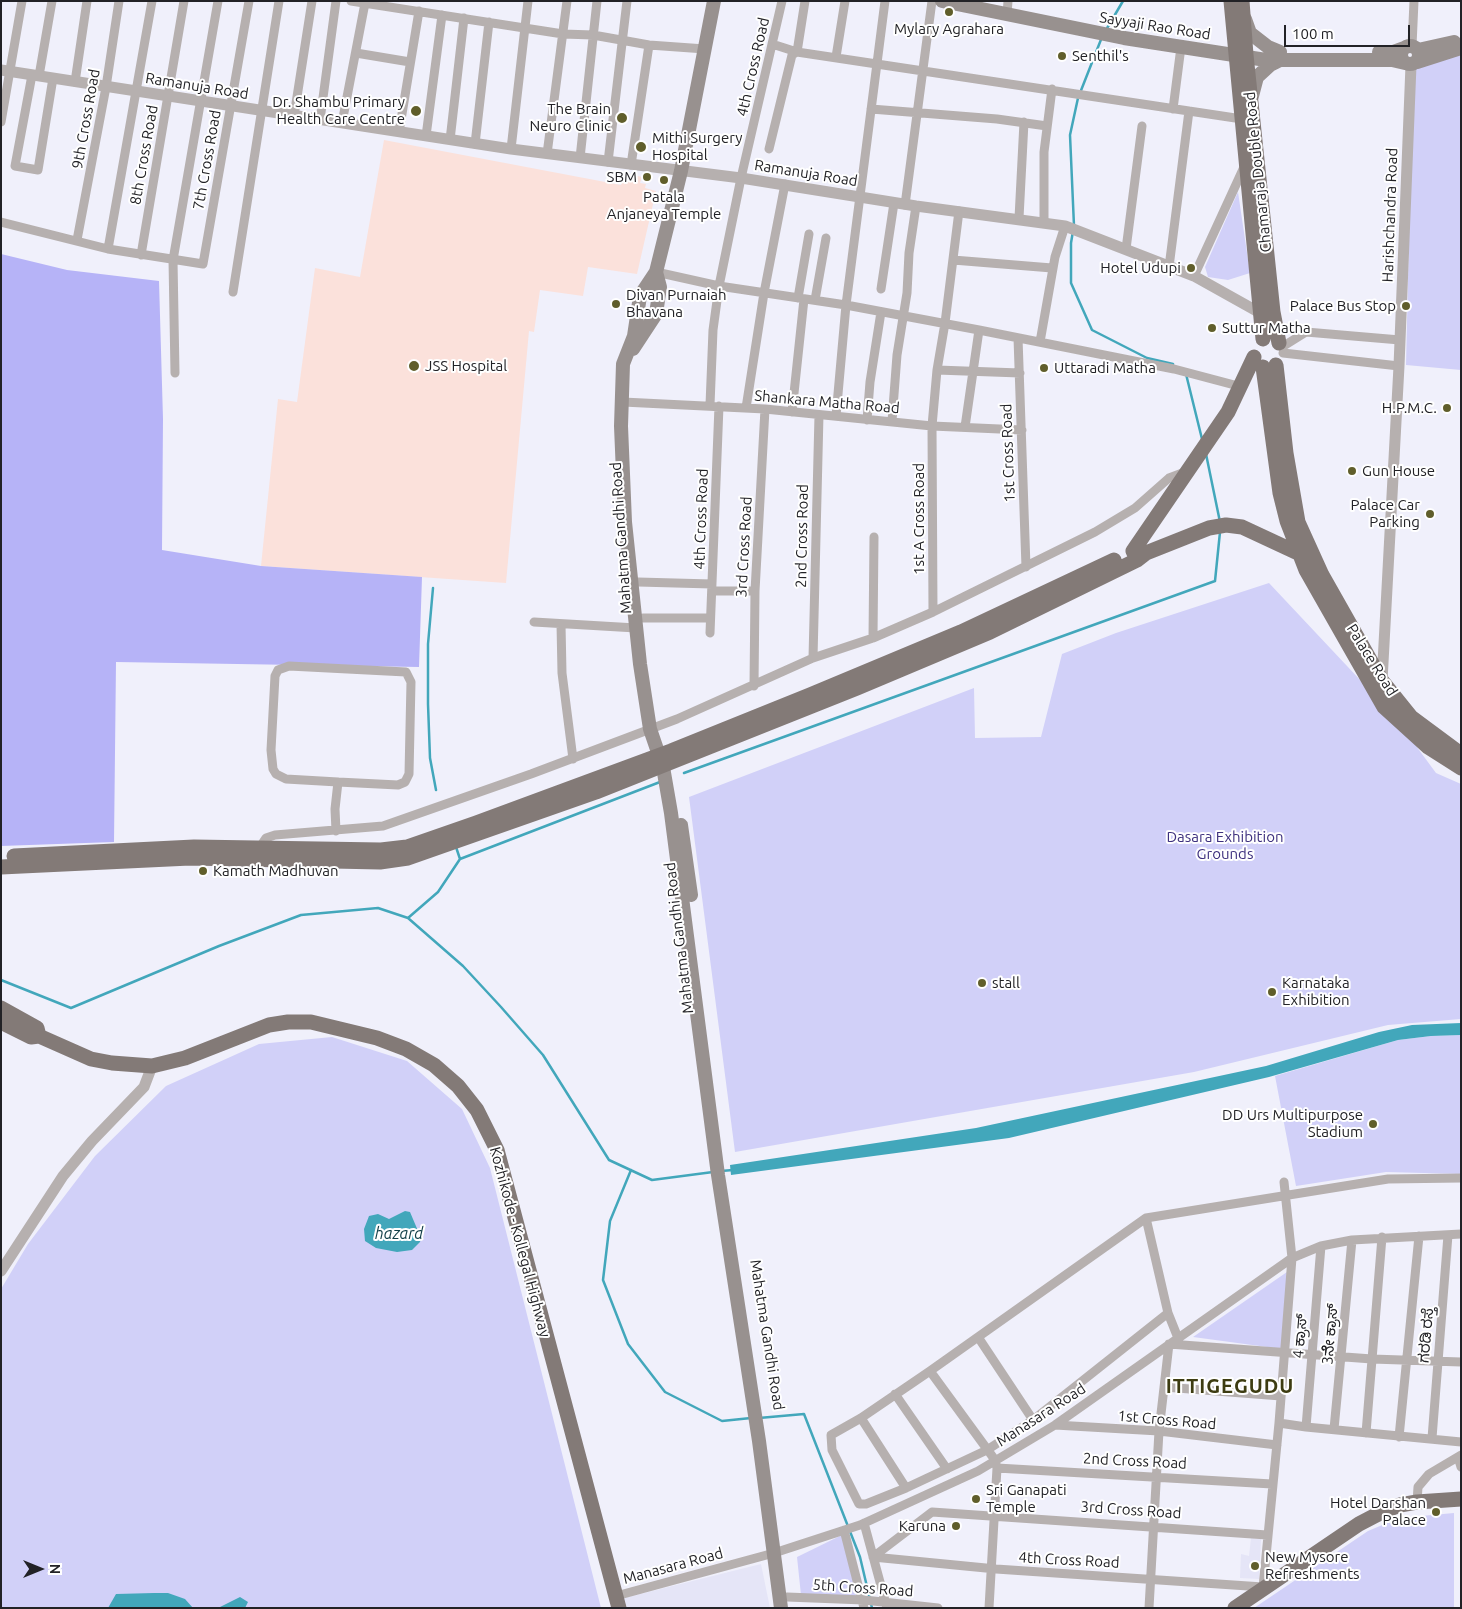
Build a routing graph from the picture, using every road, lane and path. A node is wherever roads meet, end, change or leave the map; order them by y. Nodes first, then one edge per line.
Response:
1 (22, 1) edge
2 (52, 1) edge
3 (87, 1) edge
4 (119, 1) edge
5 (152, 1) edge
6 (184, 1) edge
7 (218, 1) edge
8 (249, 1) edge
9 (279, 1) edge
10 (312, 1) edge
11 (336, 1) edge
12 (352, 1) edge
13 (528, 1) edge
14 (567, 1) edge
15 (597, 1) edge
16 (627, 1) edge
17 (714, 1) edge
18 (782, 1) edge
19 (806, 1) edge
20 (845, 1) edge
21 (885, 1) edge
22 (932, 1) edge
23 (942, 1) edge
24 (1414, 1) edge
25 (1239, 3) edge
26 (365, 4) junction
27 (1007, 8) edge
28 (418, 11) junction
29 (442, 15) junction
30 (464, 18) junction
31 (489, 22) junction
32 (526, 27) junction
33 (563, 34) junction
34 (593, 35) junction
35 (624, 40) junction
36 (1461, 40) edge
37 (772, 44) junction
38 (649, 45) junction
39 (1181, 47) junction
40 (1461, 48) edge
41 (705, 50) junction
42 (797, 52) junction
43 (356, 53) junction
44 (1240, 55) junction
45 (1411, 55) junction
46 (1280, 56) junction
47 (836, 57) junction
48 (410, 62) junction
49 (877, 63) junction
50 (6, 71) edge
51 (922, 71) junction
52 (36, 76) junction
53 (54, 78) junction
54 (75, 82) junction
55 (106, 87) junction
56 (1052, 89) junction
57 (136, 91) junction
58 (169, 96) junction
59 (199, 101) junction
60 (1251, 104) junction
61 (231, 106) junction
62 (871, 109) junction
63 (1173, 109) junction
64 (263, 111) junction
65 (1189, 111) junction
66 (918, 113) junction
67 (294, 116) junction
68 (1242, 119) junction
69 (320, 120) junction
70 (1, 122) edge
71 (1024, 122) junction
72 (342, 123) junction
73 (1047, 126) junction
74 (1142, 126) dead end
75 (399, 132) junction
76 (426, 136) junction
77 (450, 140) junction
78 (475, 144) junction
79 (512, 149) junction
80 (770, 149) dead end
81 (547, 154) junction
82 (580, 158) junction
83 (1247, 160) junction
84 (608, 162) junction
85 (632, 165) junction
86 (681, 171) junction
87 (741, 178) junction
88 (784, 184) junction
89 (862, 196) junction
90 (905, 205) junction
91 (959, 210) junction
92 (1019, 218) junction
93 (1, 222) edge
94 (1044, 222) junction
95 (1065, 226) junction
96 (809, 234) dead end
97 (826, 238) dead end
98 (77, 240) junction
99 (108, 249) junction
100 (1126, 249) junction
101 (141, 255) junction
102 (173, 260) junction
103 (953, 260) junction
104 (1169, 267) junction
105 (1052, 268) junction
106 (656, 272) junction
107 (1194, 276) junction
108 (719, 286) junction
109 (881, 289) dead end
110 (232, 292) dead end
111 (764, 293) junction
112 (801, 298) junction
113 (815, 300) junction
114 (846, 305) junction
115 (880, 312) junction
116 (1262, 314) junction
117 (903, 317) junction
118 (945, 323) junction
119 (979, 330) junction
120 (1018, 338) junction
121 (1400, 340) junction
122 (1040, 342) junction
123 (1273, 355) junction
124 (1399, 366) junction
125 (937, 370) junction
126 (973, 371) junction
127 (176, 373) dead end
128 (1020, 373) junction
129 (1242, 387) junction
130 (626, 402) junction
131 (714, 406) junction
132 (746, 408) junction
133 (765, 409) junction
134 (792, 412) junction
135 (819, 415) junction
136 (836, 416) junction
137 (867, 420) junction
138 (892, 422) junction
139 (932, 426) junction
140 (965, 427) junction
141 (1022, 430) junction
142 (1187, 471) junction
143 (874, 537) dead end
144 (1304, 549) junction
145 (1139, 555) junction
146 (1026, 567) junction
147 (638, 582) junction
148 (712, 588) junction
149 (755, 592) junction
150 (933, 612) junction
151 (710, 618) junction
152 (534, 622) dead end
153 (639, 623) junction
154 (561, 624) junction
155 (710, 633) dead end
156 (873, 638) junction
157 (813, 658) junction
158 (1382, 681) junction
159 (754, 686) junction
160 (654, 727) junction
161 (1461, 754) edge
162 (573, 759) junction
163 (653, 764) junction
164 (1461, 768) edge
165 (338, 782) junction
166 (336, 831) junction
167 (260, 847) junction
168 (1, 856) edge
169 (1, 866) edge
170 (4, 1019) edge
171 (152, 1066) junction
172 (1461, 1178) edge
173 (1284, 1182) dead end
174 (1286, 1195) junction
175 (1146, 1218) junction
176 (1461, 1234) edge
177 (1448, 1235) junction
178 (1420, 1236) junction
179 (1382, 1237) junction
180 (1352, 1240) junction
181 (1321, 1246) junction
182 (1292, 1258) junction
183 (1, 1271) edge
184 (1168, 1313) junction
185 (978, 1337) junction
186 (1178, 1338) junction
187 (1169, 1344) junction
188 (1285, 1352) junction
189 (1313, 1353) junction
190 (1342, 1356) junction
191 (1372, 1359) junction
192 (1408, 1359) junction
193 (1438, 1362) junction
194 (1461, 1362) edge
195 (930, 1371) junction
196 (1164, 1387) junction
197 (895, 1394) junction
198 (1281, 1396) junction
199 (861, 1418) junction
200 (1033, 1420) junction
201 (1280, 1423) junction
202 (1055, 1425) junction
203 (1306, 1427) junction
204 (1334, 1429) junction
205 (1159, 1431) junction
206 (1366, 1433) junction
207 (1399, 1436) junction
208 (1432, 1438) junction
209 (1461, 1442) edge
210 (1277, 1445) junction
211 (987, 1450) junction
212 (1459, 1456) edge
213 (996, 1464) junction
214 (1461, 1467) edge
215 (947, 1469) junction
216 (1156, 1476) junction
217 (1272, 1484) junction
218 (906, 1488) junction
219 (1461, 1499) edge
220 (1416, 1502) junction
221 (994, 1515) junction
222 (862, 1524) junction
223 (1153, 1525) junction
224 (844, 1530) junction
225 (1267, 1535) junction
226 (777, 1552) junction
227 (873, 1557) junction
228 (991, 1568) junction
229 (1151, 1578) junction
230 (1263, 1586) junction
231 (617, 1602) edge
232 (863, 1603) edge
233 (785, 1604) edge
234 (883, 1604) edge
235 (938, 1608) edge
236 (989, 1608) edge
237 (1149, 1608) edge
238 (1234, 1608) edge

1 - 50 street
2 - 52 street
3 - 54 street
4 - 55 street, 9th Cross Road
5 - 57 street
6 - 58 street, 8th Cross Road
7 - 59 street
8 - 61 street, 7th Cross Road
9 - 64 street
10 - 67 street
11 - 69 street
12 - 26 street
13 - 32 street
14 - 33 street
15 - 34 street
16 - 35 street
17 - 41 main road, Mahatma Gandhi Road
18 - 37 street, 4th Cross Road
19 - 42 street
20 - 47 street
21 - 49 street
22 - 51 street
23 - 27 main road, Sayyaji Rao Road
24 - 45 street
25 - 44 main road, Chamaraja Double Road
25 - 46 main road
26 - 28 street
26 - 43 street
27 - 39 main road, Sayyaji Rao Road
28 - 29 street
28 - 48 street
29 - 30 street
29 - 76 street
30 - 31 street
30 - 77 street
31 - 32 street
31 - 78 street
32 - 33 street
32 - 79 street
33 - 34 street
33 - 81 street
34 - 35 street
34 - 82 street
35 - 38 street
35 - 84 street
36 - 45 main road, Sayyaji Rao Road
37 - 42 street
37 - 87 street, 4th Cross Road
38 - 41 street
38 - 85 street
39 - 44 main road, Sayyaji Rao Road
39 - 63 street
40 - 45 main road, Sayyaji Rao Road
41 - 86 main road, Mahatma Gandhi Road
42 - 47 street
42 - 80 street
43 - 48 street
43 - 72 street
44 - 46 main road, Sayyaji Rao Road
44 - 60 main road, Chamaraja Double Road
44 - 68 main road
45 - 46 main road, Sayyaji Rao Road
45 - 121 street, Harishchandra Road
46 - 60 main road
47 - 49 street
48 - 75 street
49 - 51 street
49 - 62 street
50 - 52 street, Ramanuja Road
50 - 70 street
51 - 56 street
51 - 66 street
52 - 53 street, Ramanuja Road
52 - 53 street
53 - 54 street, Ramanuja Road
54 - 55 street, Ramanuja Road
55 - 57 street, Ramanuja Road
55 - 98 street, 9th Cross Road
56 - 63 street
56 - 73 street
57 - 58 street, Ramanuja Road
57 - 99 street
58 - 59 street, Ramanuja Road
58 - 101 street, 8th Cross Road
59 - 61 street, Ramanuja Road
59 - 102 street
60 - 123 main road, Chamaraja Double Road
61 - 64 street, Ramanuja Road
61 - 102 street, 7th Cross Road
62 - 66 street
62 - 89 street
63 - 65 street
64 - 67 street, Ramanuja Road
64 - 110 street
65 - 68 street
65 - 104 street
66 - 71 street
66 - 90 street
67 - 69 street, Ramanuja Road
68 - 83 main road
69 - 72 street, Ramanuja Road
71 - 73 street
71 - 92 street
72 - 75 street, Ramanuja Road
73 - 94 street
74 - 100 street
75 - 76 street, Ramanuja Road
76 - 77 street, Ramanuja Road
77 - 78 street, Ramanuja Road
78 - 79 street, Ramanuja Road
79 - 81 street, Ramanuja Road
81 - 82 street, Ramanuja Road
82 - 84 street, Ramanuja Road
83 - 107 street
83 - 116 main road
84 - 85 street, Ramanuja Road
85 - 86 street, Ramanuja Road
86 - 87 street, Ramanuja Road
86 - 106 main road, Mahatma Gandhi Road
87 - 88 street, Ramanuja Road
87 - 108 street, 4th Cross Road
88 - 89 street, Ramanuja Road
88 - 111 street
89 - 90 street, Ramanuja Road
89 - 114 street
90 - 91 street, Ramanuja Road
90 - 109 street
90 - 117 street
91 - 92 street, Ramanuja Road
91 - 103 street, 1st A Cross Road
92 - 94 street, Ramanuja Road
93 - 98 street
94 - 95 street, Ramanuja Road
95 - 100 street, Ramanuja Road
95 - 105 street
96 - 112 street
97 - 113 street
98 - 99 street
99 - 101 street
100 - 104 street, Ramanuja Road
101 - 102 street
102 - 127 street
103 - 105 street
103 - 118 street, 1st A Cross Road
104 - 107 street, Ramanuja Road
105 - 122 street
106 - 108 street
106 - 130 main road, Mahatma Gandhi Road
107 - 116 street, Ramanuja Road
108 - 111 street
108 - 131 street, 4th Cross Road
111 - 112 street
111 - 132 street
112 - 113 street
112 - 134 street
113 - 114 street
114 - 115 street
114 - 136 street
115 - 117 street
115 - 137 street
116 - 123 main road
117 - 118 street
117 - 138 street
118 - 119 street
118 - 125 street, 1st A Cross Road
119 - 120 street
119 - 126 street
120 - 122 street
120 - 128 street, 1st Cross Road
121 - 123 street
121 - 124 street, Harishchandra Road
122 - 129 street
123 - 124 street
123 - 129 main road
123 - 144 main road, Chamaraja Double Road
124 - 158 street, Harishchandra Road
125 - 126 street
125 - 139 street, 1st A Cross Road
126 - 128 street
126 - 140 street
128 - 141 street, 1st Cross Road
129 - 142 main road
130 - 131 street, Shankara Matha Road
130 - 147 main road, Mahatma Gandhi Road
130 - 153 main road, Mahatma Gandhi Road
131 - 132 street, Shankara Matha Road
131 - 148 street, 4th Cross Road
132 - 133 street, Shankara Matha Road
133 - 134 street, Shankara Matha Road
133 - 149 street, 3rd Cross Road
134 - 135 street, Shankara Matha Road
135 - 136 street, Shankara Matha Road
135 - 157 street, 2nd Cross Road
136 - 137 street, Shankara Matha Road
137 - 138 street, Shankara Matha Road
138 - 139 street, Shankara Matha Road
139 - 140 street, Shankara Matha Road
139 - 150 street, 1st A Cross Road
140 - 141 street, Shankara Matha Road
141 - 146 street, 1st Cross Road
142 - 145 main road
142 - 146 street
143 - 156 street
144 - 145 main road
144 - 158 main road, Palace Road
144 - 164 main road
145 - 163 main road
146 - 150 street
147 - 148 street
147 - 153 main road, Mahatma Gandhi Road
148 - 149 street
148 - 151 street, 4th Cross Road
149 - 159 street, 3rd Cross Road
150 - 156 street
151 - 153 street
151 - 155 street, 4th Cross Road
152 - 154 street
153 - 154 street
153 - 160 main road, Mahatma Gandhi Road
154 - 162 street
156 - 157 street
157 - 159 street
158 - 161 main road, Palace Road
159 - 160 street
160 - 162 street
160 - 226 main road, Mahatma Gandhi Road
162 - 166 street
163 - 167 main road
163 - 169 main road
165 - 165 street
165 - 166 street
166 - 167 street
167 - 168 main road
170 - 171 main road, Kozhikode - Kollegal Highway
171 - 183 street
171 - 231 main road, Kozhikode - Kollegal Highway
172 - 174 street
173 - 174 street
174 - 175 street
174 - 182 street
175 - 184 street
175 - 185 street
176 - 177 street, Manasara Road
177 - 178 street, Manasara Road
177 - 193 street, ಗರಡಿ ರಸ್ತೆ
178 - 179 street, Manasara Road
178 - 192 street
179 - 180 street, Manasara Road
179 - 191 street
180 - 181 street, Manasara Road
180 - 190 street, 3ನೆೇ ಕ್ರಾಸ್
181 - 182 street, Manasara Road
181 - 189 street, 4 ಕ್ರಾಸ್
182 - 186 street, Manasara Road
182 - 188 street
184 - 186 street
184 - 200 street
185 - 195 street
185 - 200 street
186 - 187 street, Manasara Road
187 - 188 street
187 - 196 street
187 - 202 street, Manasara Road
188 - 189 street
188 - 198 street
189 - 190 street
189 - 203 street, 4 ಕ್ರಾಸ್
190 - 191 street
190 - 204 street, 3ನೆೇ ಕ್ರಾಸ್
191 - 192 street
191 - 206 street
192 - 193 street
192 - 207 street
193 - 194 street
193 - 208 street, ಗರಡಿ ರಸ್ತೆ
195 - 197 street
195 - 211 street
196 - 198 street
196 - 205 street
197 - 199 street
197 - 215 street
198 - 201 street
199 - 218 street
199 - 218 street
200 - 211 street
201 - 203 street
201 - 210 street
202 - 205 street, 1st Cross Road
202 - 213 street, Manasara Road
203 - 204 street
204 - 206 street
205 - 210 street, 1st Cross Road
205 - 216 street
206 - 207 street
207 - 208 street
208 - 209 street
210 - 217 street
211 - 213 street
211 - 215 street
212 - 214 street
212 - 220 street
213 - 216 street, 2nd Cross Road
213 - 221 street
213 - 222 street, Manasara Road
215 - 218 street
216 - 217 street, 2nd Cross Road
216 - 223 street
217 - 225 street
219 - 220 main road
220 - 230 main road
221 - 223 street, 3rd Cross Road
221 - 227 street, 3rd Cross Road
221 - 228 street
222 - 224 street, Manasara Road
222 - 227 street
223 - 225 street, 3rd Cross Road
223 - 229 street
224 - 226 street, Manasara Road
224 - 232 street
225 - 230 street
226 - 231 street, Manasara Road
226 - 233 main road, Mahatma Gandhi Road
227 - 228 street, 4th Cross Road
227 - 234 street
228 - 229 street, 4th Cross Road
228 - 236 street
229 - 230 street, 4th Cross Road
229 - 237 street
230 - 238 main road
232 - 233 street, 5th Cross Road
232 - 234 street, 5th Cross Road
234 - 235 street, 5th Cross Road

